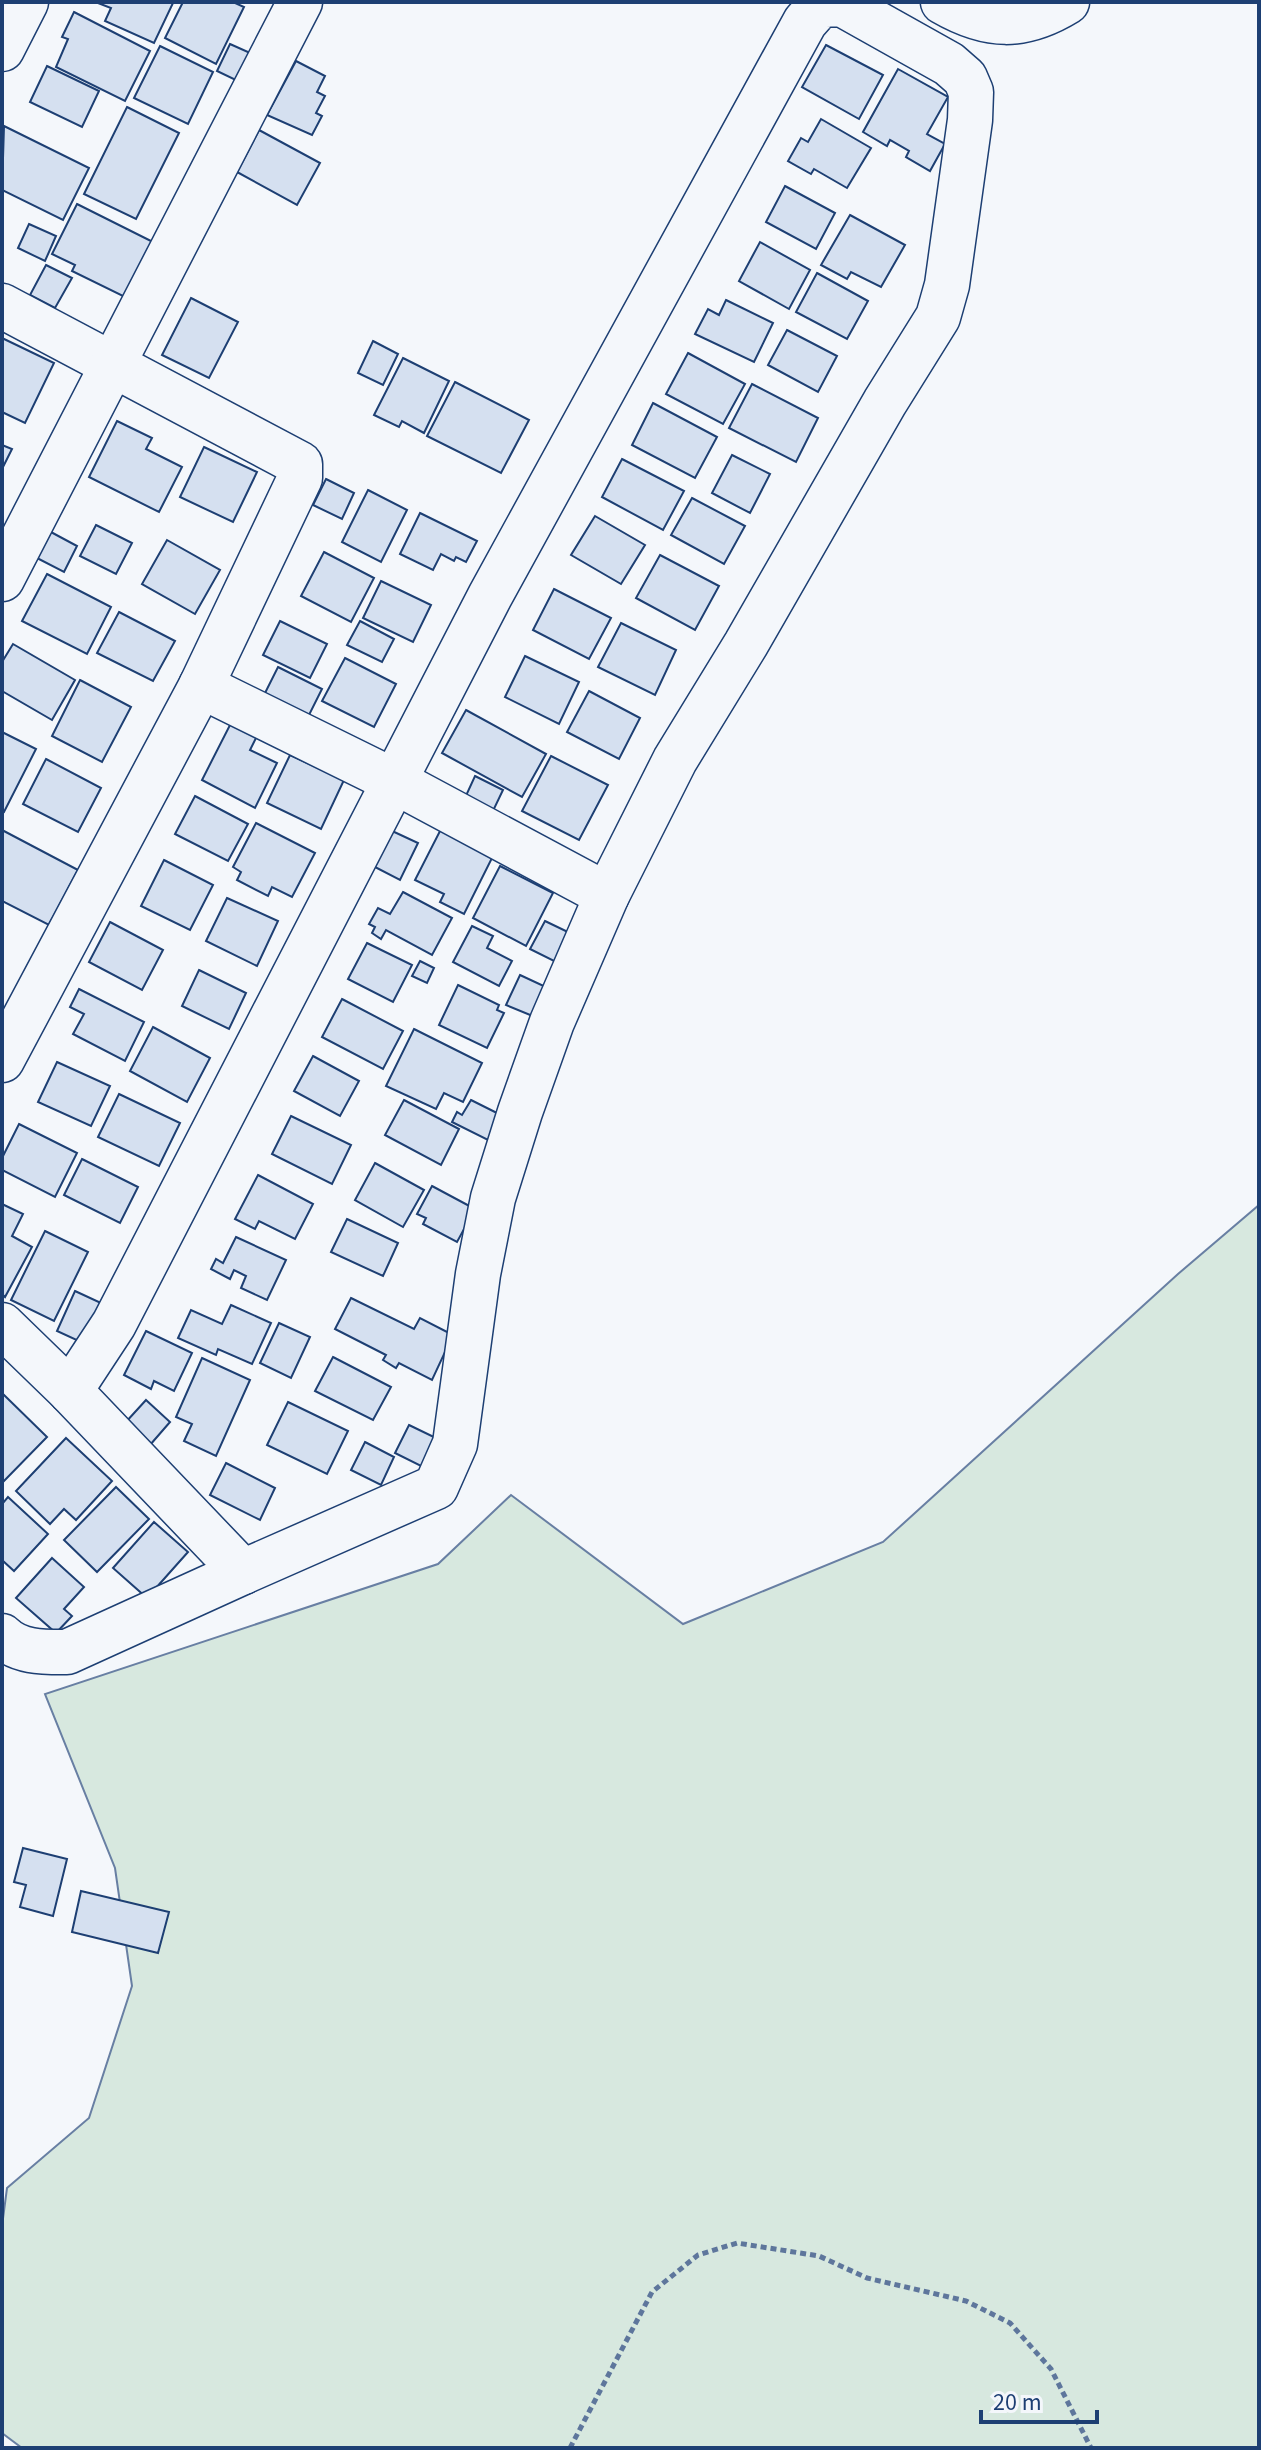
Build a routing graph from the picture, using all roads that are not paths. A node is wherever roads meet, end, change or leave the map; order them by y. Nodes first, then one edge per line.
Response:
1 (26, 2) edge
2 (300, 2) edge
3 (943, 2) edge
4 (1067, 2) edge
5 (810, 7) edge
6 (2, 49) edge
7 (2, 306) edge
8 (112, 366) junction
9 (2, 579) edge
10 (201, 686) junction
11 (396, 782) junction
12 (607, 895) junction
13 (2, 1060) edge
14 (2, 1325) edge
15 (70, 1391) junction
16 (243, 1572) junction
17 (2, 1636) edge

1 - 6 street
2 - 8 street
3 - 4 street
5 - 11 street
5 - 12 street
7 - 8 street
8 - 9 street
8 - 10 street
10 - 11 street
10 - 13 street
11 - 12 street
11 - 15 street
12 - 16 street
14 - 15 street
15 - 16 street
16 - 17 street

